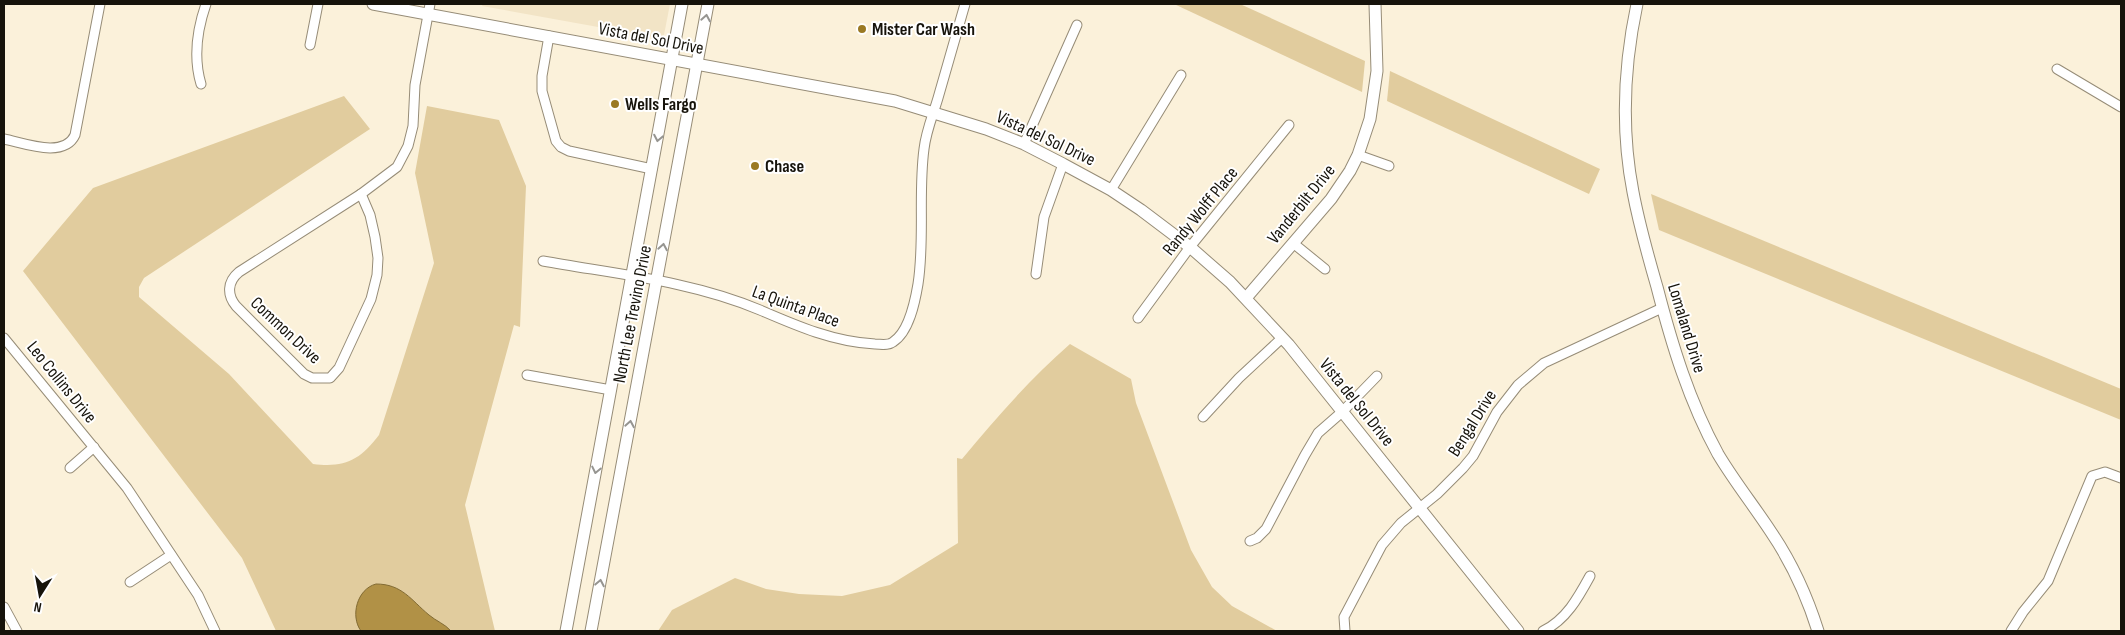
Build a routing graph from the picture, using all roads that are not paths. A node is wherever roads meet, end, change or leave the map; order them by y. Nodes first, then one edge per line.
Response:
1 (100, 4) edge
2 (206, 4) edge
3 (318, 4) edge
4 (373, 4) edge
5 (682, 4) edge
6 (708, 4) edge
7 (965, 4) edge
8 (1375, 4) edge
9 (1637, 4) edge
10 (429, 9) edge
11 (1077, 26) dead end
12 (549, 36) junction
13 (310, 45) dead end
14 (672, 59) junction
15 (696, 64) junction
16 (2057, 69) dead end
17 (1181, 75) dead end
18 (201, 84) dead end
19 (2121, 107) edge
20 (934, 112) junction
21 (1289, 125) dead end
22 (4, 139) edge
23 (1024, 144) junction
24 (1358, 155) junction
25 (1064, 164) junction
26 (1389, 166) dead end
27 (652, 169) junction
28 (1111, 190) junction
29 (361, 194) junction
30 (1293, 243) junction
31 (1190, 247) junction
32 (543, 261) dead end
33 (1325, 269) dead end
34 (1036, 274) dead end
35 (632, 278) junction
36 (656, 282) junction
37 (1246, 298) junction
38 (1662, 308) junction
39 (1138, 318) dead end
40 (4, 338) edge
41 (1282, 338) junction
42 (527, 375) dead end
43 (1377, 376) dead end
44 (611, 390) junction
45 (1342, 412) junction
46 (1203, 417) dead end
47 (94, 447) junction
48 (70, 468) dead end
49 (2121, 478) edge
50 (1419, 507) junction
51 (1250, 541) dead end
52 (171, 555) junction
53 (1590, 576) dead end
54 (130, 582) dead end
55 (4, 606) edge
56 (17, 631) edge
57 (216, 631) edge
58 (566, 631) edge
59 (591, 631) edge
60 (1345, 631) edge
61 (1518, 631) edge
62 (1543, 631) edge
63 (1818, 631) edge
64 (2011, 631) edge

1 - 22 street
2 - 18 street
3 - 13 street
4 - 10 main road, Vista del Sol Drive
5 - 14 main road, North Lee Trevino Drive
15 -> 6 main road, North Lee Trevino Drive
7 - 20 street
8 - 24 main road, Vanderbilt Drive
9 - 38 main road, Lomaland Drive
10 - 12 main road, Vista del Sol Drive
10 - 29 street, Common Drive
11 - 23 street
12 - 14 main road, Vista del Sol Drive
12 - 27 street
14 - 15 main road, Vista del Sol Drive
14 -> 27 main road, North Lee Trevino Drive
15 - 20 main road, Vista del Sol Drive
36 -> 15 main road, North Lee Trevino Drive
16 - 19 street
17 - 28 street
20 - 23 main road, Vista del Sol Drive
20 - 36 street, La Quinta Place
21 - 31 street, Randy Wolff Place
23 - 25 main road, Vista del Sol Drive
24 - 26 street
24 - 30 main road, Vanderbilt Drive
25 - 28 main road, Vista del Sol Drive
25 - 34 street
27 - 35 main road, North Lee Trevino Drive
28 - 31 main road, Vista del Sol Drive
29 - 29 street, Common Drive
30 - 33 street
30 - 37 main road, Vanderbilt Drive
31 - 37 main road, Vista del Sol Drive
31 - 39 street, Randy Wolff Place
32 - 35 street, La Quinta Place
35 - 36 street, La Quinta Place
35 - 44 main road, North Lee Trevino Drive
59 -> 36 main road, North Lee Trevino Drive
37 - 41 main road, Vista del Sol Drive
38 - 50 street, Bengal Drive
38 - 63 main road, Lomaland Drive
40 - 47 street, Leo Collins Drive
41 - 45 main road, Vista del Sol Drive
41 - 46 street
42 - 44 street
43 - 45 street
44 -> 58 main road, North Lee Trevino Drive
45 - 50 main road, Vista del Sol Drive
45 - 51 street
47 - 48 street, Leo Collins Drive
47 - 52 street, Leo Collins Drive
49 - 64 street
50 - 60 street, Bengal Drive
50 - 61 main road, Vista del Sol Drive
52 - 54 street
52 - 57 street, Leo Collins Drive
53 - 62 street
55 - 56 street

